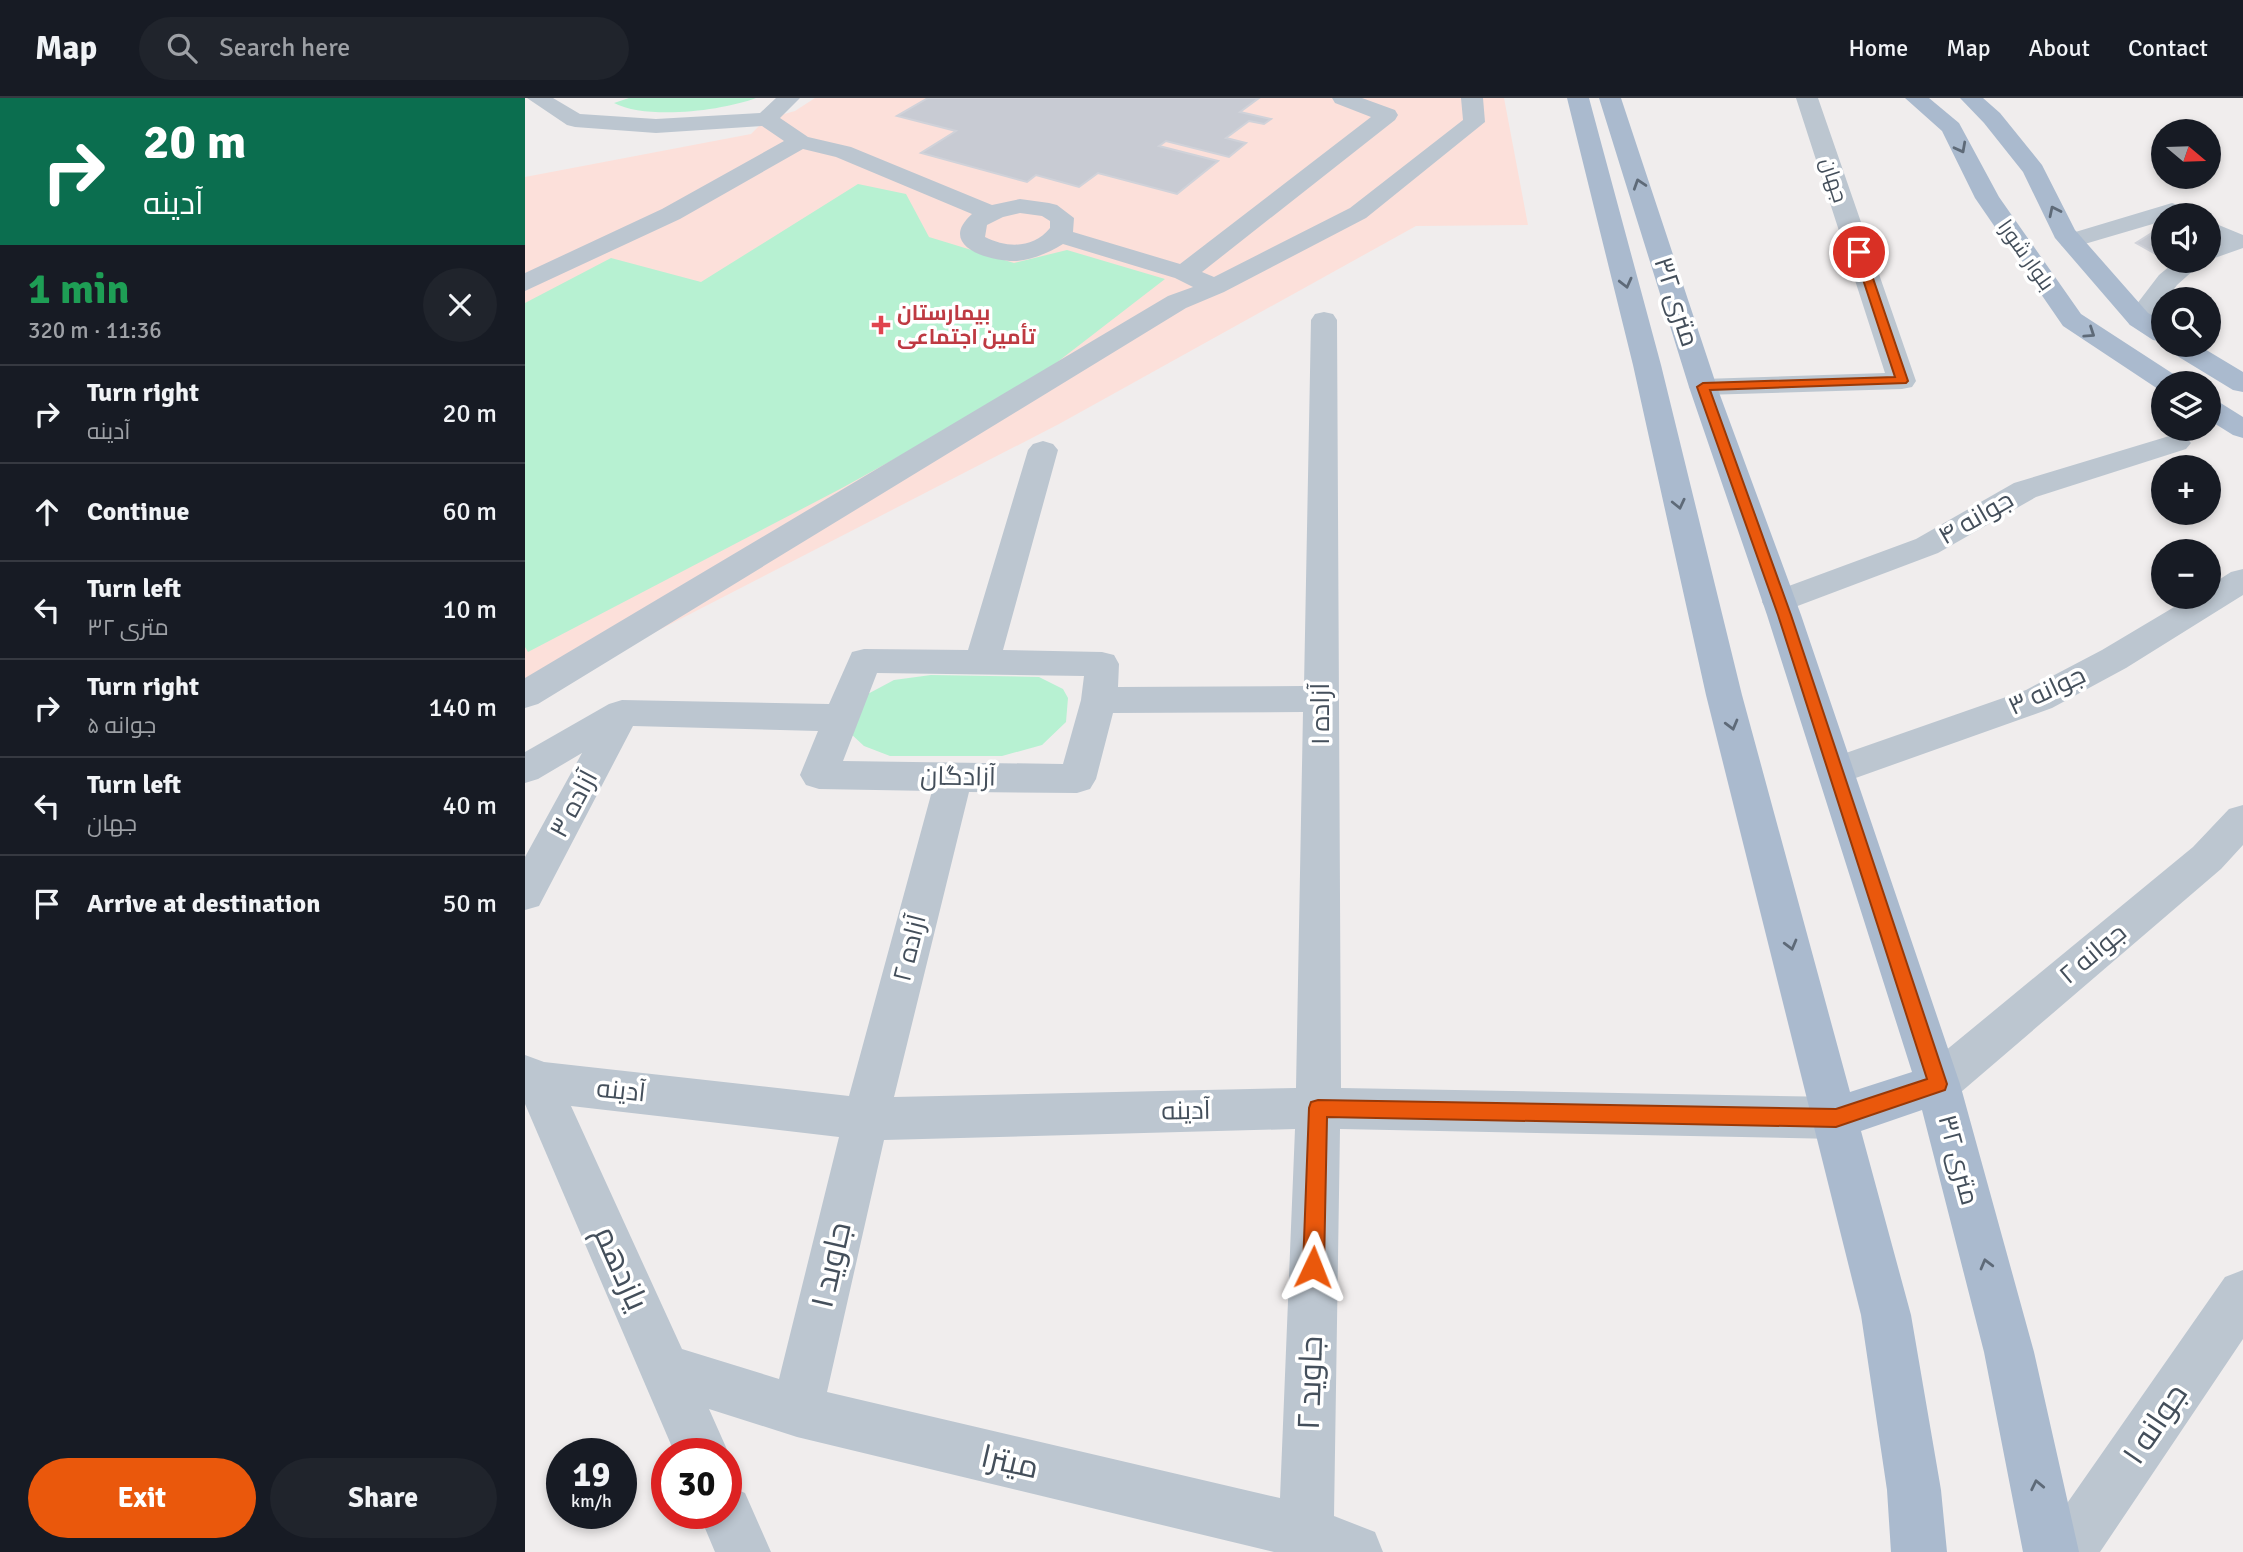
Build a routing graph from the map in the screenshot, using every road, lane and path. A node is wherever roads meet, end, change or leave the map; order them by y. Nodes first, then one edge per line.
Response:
1 (789, 98) edge
2 (1343, 98) edge
3 (1472, 98) edge
4 (1578, 98) edge
5 (1610, 98) edge
6 (1807, 98) edge
7 (1916, 98) edge
8 (1971, 98) edge
9 (539, 100) edge
10 (766, 119) junction
11 (800, 142) junction
12 (991, 213) junction
13 (2151, 218) edge
14 (1654, 233) junction
15 (1613, 234) junction
16 (2221, 234) edge
17 (1061, 236) junction
18 (2071, 241) junction
19 (2221, 248) edge
20 (1184, 273) junction
21 (2176, 273) edge
22 (525, 283) edge
23 (1215, 287) junction
24 (2139, 319) junction
25 (1324, 320) dead end
26 (2151, 326) edge
27 (2199, 357) edge
28 (2151, 372) edge
29 (2243, 384) edge
30 (1703, 387) junction
31 (2221, 415) edge
32 (2243, 429) edge
33 (2176, 443) dead end
34 (1043, 450) dead end
35 (2243, 580) edge
36 (1779, 602) junction
37 (982, 662) junction
38 (525, 695) edge
39 (1321, 699) junction
40 (1099, 700) junction
41 (622, 713) junction
42 (842, 718) junction
43 (525, 769) edge
44 (1836, 771) junction
45 (954, 777) junction
46 (2243, 820) edge
47 (525, 894) edge
48 (531, 1079) edge
49 (1938, 1084) junction
50 (1318, 1108) junction
51 (1836, 1118) junction
52 (866, 1119) junction
53 (2243, 1295) edge
54 (666, 1370) junction
55 (797, 1411) junction
56 (695, 1438) edge
57 (733, 1529) edge
58 (1305, 1532) junction
59 (743, 1552) edge
60 (1355, 1552) edge
61 (1919, 1552) edge
62 (2051, 1552) edge
63 (2067, 1552) edge

1 - 10 street
2 - 20 street
3 - 23 street
4 - 15 main road, ۳۲ متری
14 -> 5 main road, ۳۲ متری
6 - 30 street, جهان
7 -> 28 main road, بلوار شورا
18 -> 8 main road, بلوار شورا
9 - 10 street
10 - 11 street
11 - 12 street
11 - 22 street
12 - 17 street
12 - 17 street
13 - 18 street
14 - 15 main road
14 - 30 main road, ۳۲ متری
15 -> 51 main road, ۳۲ متری
16 - 19 street
17 - 20 street
18 - 24 main road, بلوار شورا
20 - 23 street
21 - 24 street
23 - 38 street
24 - 26 main road, بلوار شورا
25 - 39 street, آزاده ۱
27 - 29 main road
30 - 36 main road, ۳۲ متری
31 - 32 main road
33 - 36 street, جوانه ۴
34 - 37 street
35 - 44 street, جوانه ۳
36 - 44 main road, ۳۲ متری
37 - 40 street, آزادگان
37 - 42 street, آزادگان
39 - 40 street
39 - 50 street, آزاده ۱
40 - 45 street, آزادگان
41 - 42 street
41 - 43 street
41 - 47 street, آزاده ۳
42 - 45 street, آزادگان
44 - 49 main road, ۳۲ متری
45 - 52 street, آزاده ۲
46 - 49 street, جوانه ۲
48 - 52 street, آدینه
48 - 54 street, یازدهم
49 - 51 main road
62 -> 49 main road, ۳۲ متری
50 - 51 street, آدینه
50 - 52 street, آدینه
50 - 58 street, جاوید ۲
51 - 61 main road, ۳۲ متری
52 - 55 street, جاوید ۱
53 - 63 street, جوانه ۱
54 - 55 street, میترا
54 - 56 street, یازدهم
55 - 58 street, میترا
57 - 59 street
58 - 60 street, میترا

